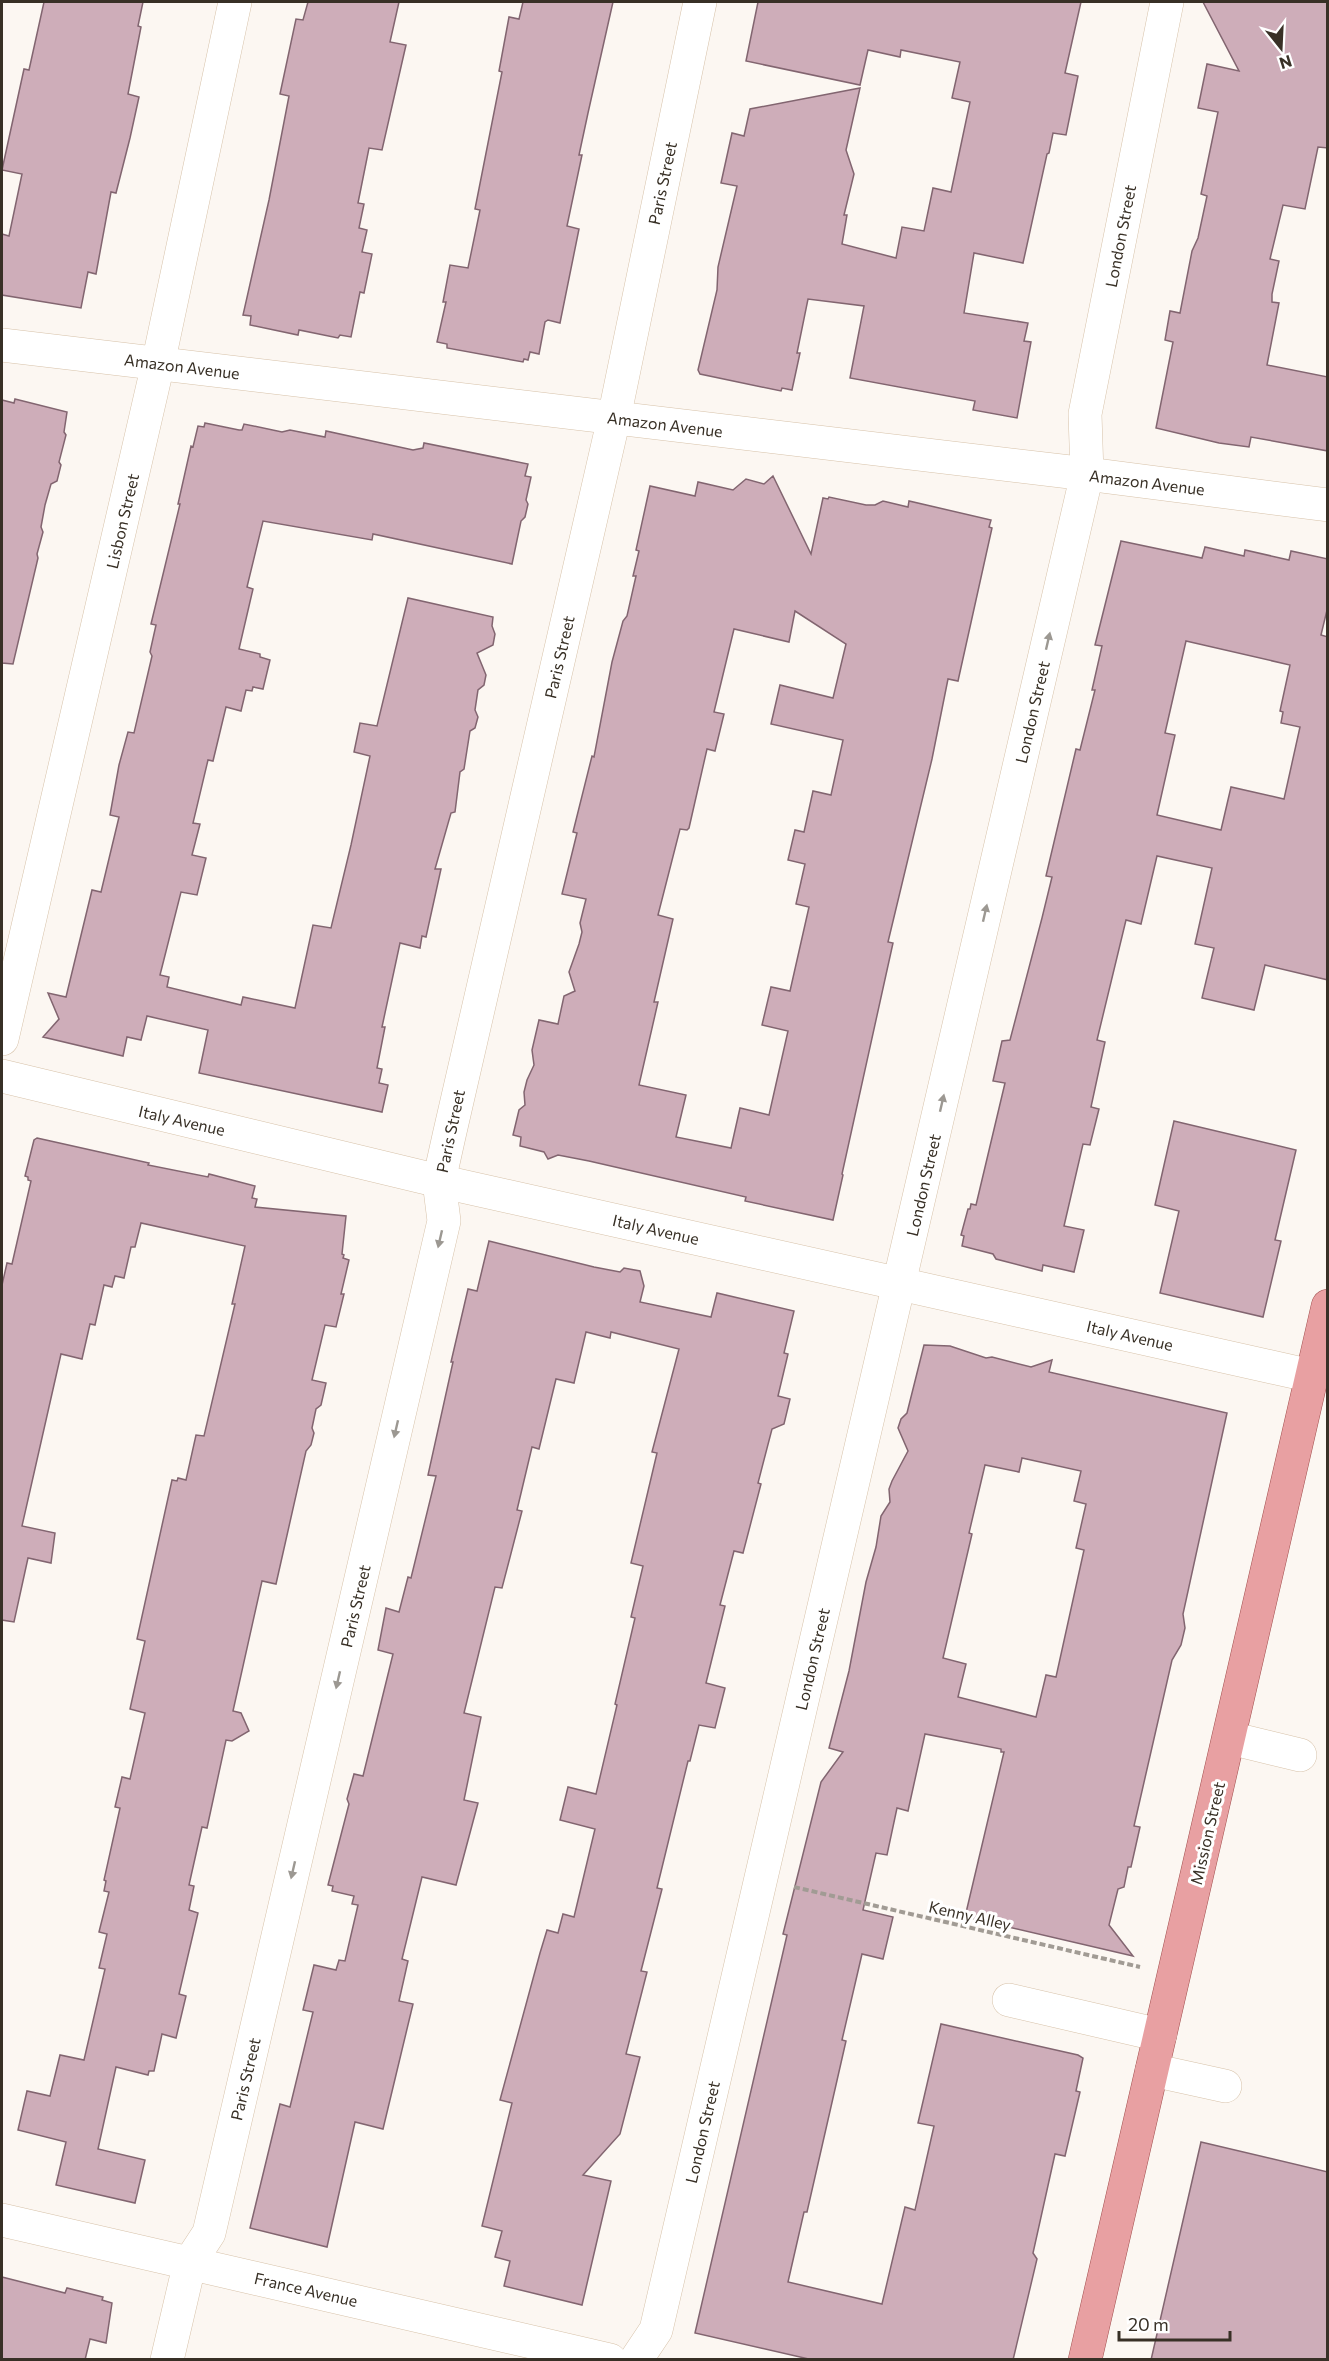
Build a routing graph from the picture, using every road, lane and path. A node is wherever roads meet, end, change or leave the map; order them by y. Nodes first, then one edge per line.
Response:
1 (235, 2) edge
2 (700, 2) edge
3 (1167, 2) edge
4 (2, 345) edge
5 (158, 364) junction
6 (614, 417) junction
7 (1087, 474) junction
8 (1328, 505) edge
9 (2, 1039) edge
10 (2, 1076) edge
11 (439, 1181) junction
12 (900, 1283) junction
13 (1328, 1306) edge
14 (1311, 1376) junction
15 (1230, 1738) junction
16 (1300, 1755) dead end
17 (761, 1879) junction
18 (1173, 1975) junction
19 (1009, 2000) dead end
20 (1160, 2035) junction
21 (1152, 2070) junction
22 (1225, 2086) dead end
23 (2, 2220) edge
24 (190, 2262) junction
25 (168, 2360) edge
26 (610, 2360) edge
27 (636, 2360) edge
28 (1085, 2360) edge

1 - 5 street, Lisbon Street
2 - 6 street, Paris Street
3 - 7 street, London Street
4 - 5 street, Amazon Avenue
5 - 6 street, Amazon Avenue
5 - 9 street, Lisbon Street
6 - 7 street, Amazon Avenue
6 - 11 street, Paris Street
7 - 8 street, Amazon Avenue
12 -> 7 street, London Street
10 - 11 street, Italy Avenue
11 - 12 street, Italy Avenue
11 -> 24 street, Paris Street
12 - 14 street, Italy Avenue
12 - 17 street, London Street
13 - 14 main road, Mission Street
14 - 15 main road, Mission Street
15 - 16 street
15 - 18 main road, Mission Street
17 - 18 path, Kenny Alley
17 - 27 street, London Street
18 - 20 main road, Mission Street
19 - 20 street
20 - 21 main road, Mission Street
21 - 22 street
21 - 28 main road, Mission Street
23 - 24 street, France Avenue
24 - 25 street, Paris Street
24 - 26 street, France Avenue

